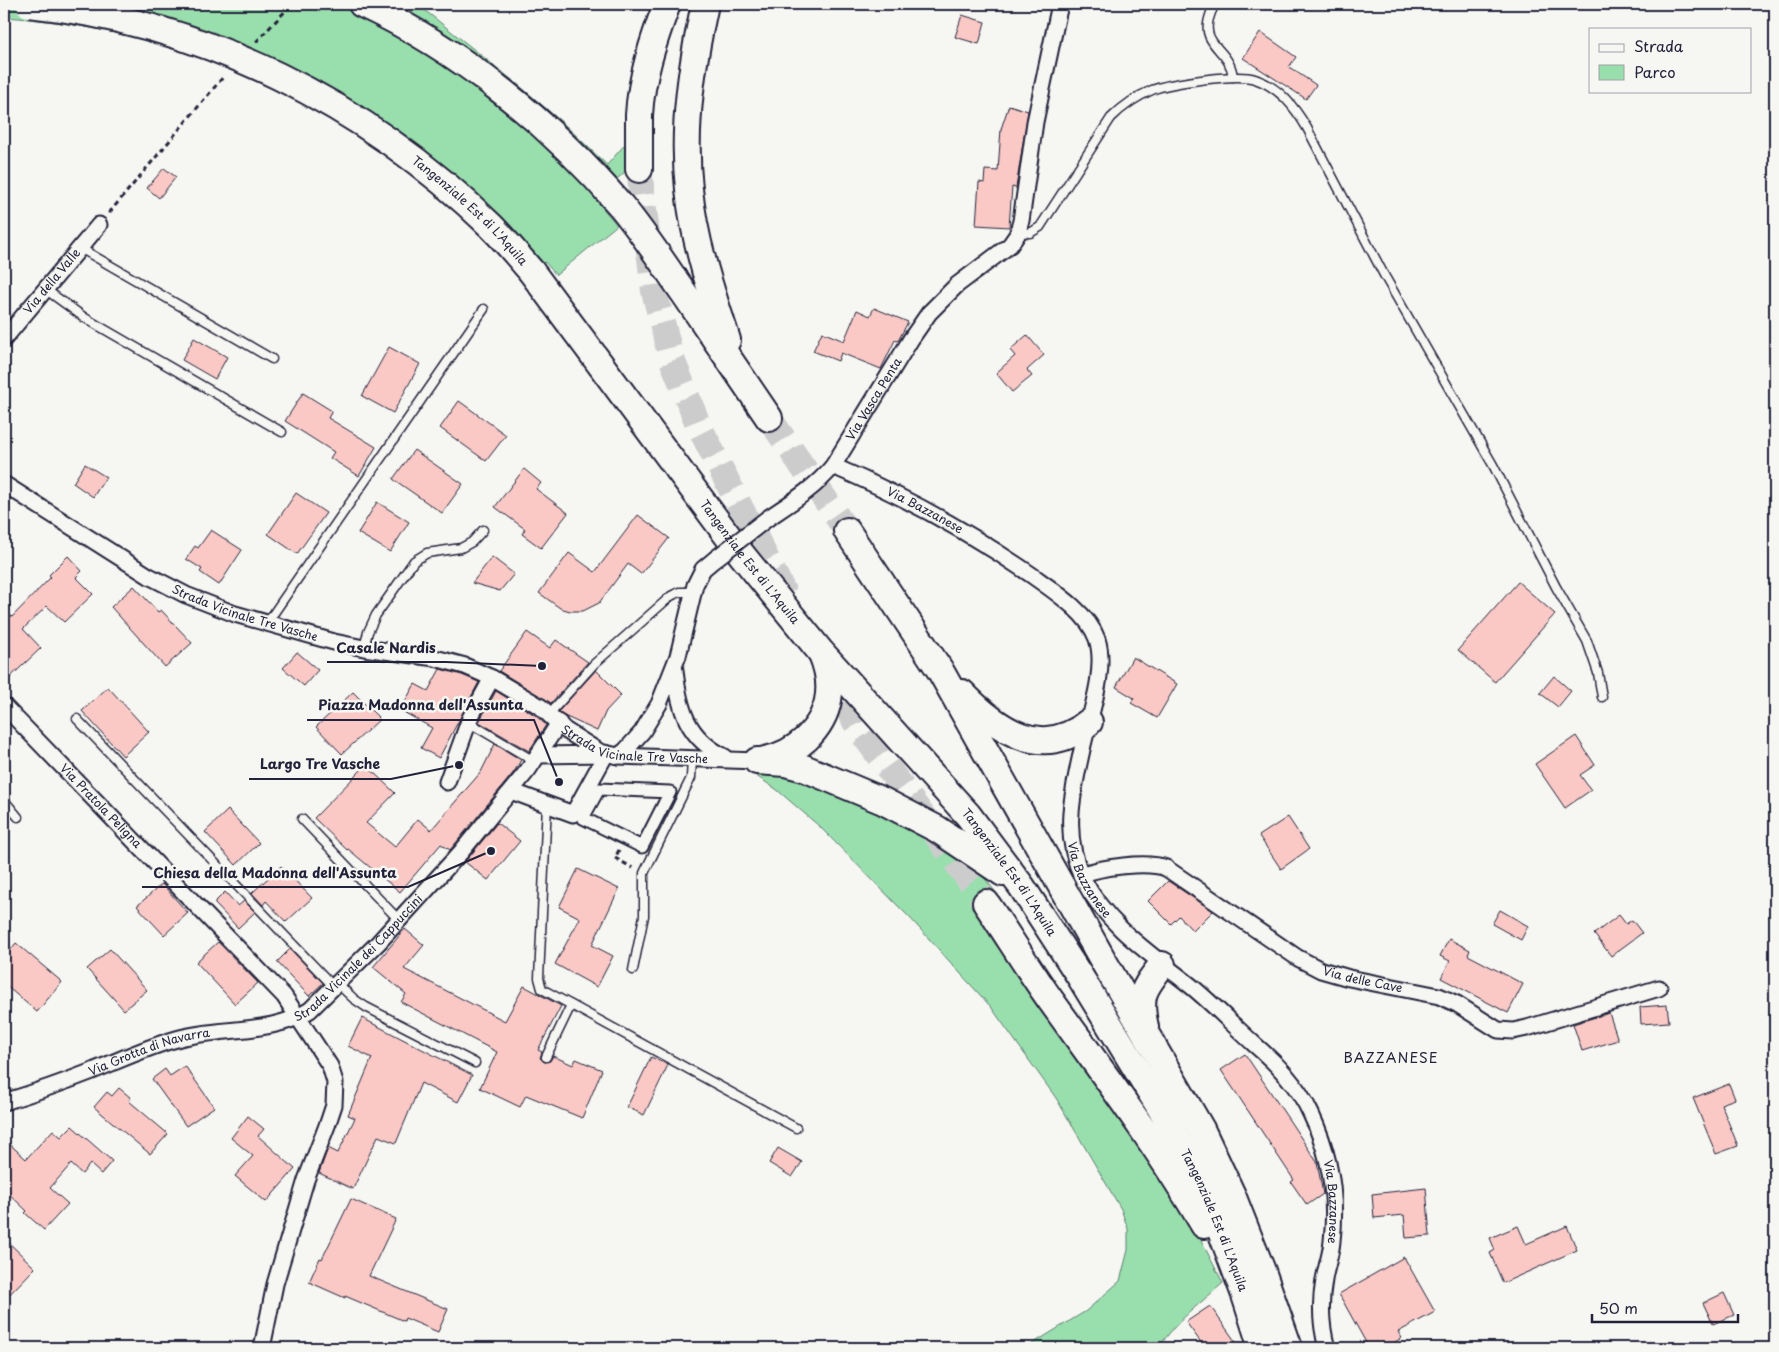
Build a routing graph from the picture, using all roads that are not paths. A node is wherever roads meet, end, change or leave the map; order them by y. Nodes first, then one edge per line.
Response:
1 (29, 4) edge
2 (362, 4) edge
3 (667, 4) edge
4 (704, 4) edge
5 (1060, 4) edge
6 (1215, 4) edge
7 (1233, 77) junction
8 (639, 169) tunnel mouth
9 (99, 225) road end
10 (1018, 232) junction
11 (80, 248) junction
12 (45, 289) junction
13 (484, 309) dead end
14 (4, 332) edge
15 (4, 338) edge
16 (272, 359) dead end
17 (736, 370) junction
18 (769, 418) tunnel mouth
19 (282, 432) dead end
20 (833, 466) junction
21 (4, 484) edge
22 (483, 530) dead end
23 (847, 531) tunnel mouth
24 (693, 592) junction
25 (267, 623) junction
26 (364, 648) junction
27 (820, 651) junction
28 (675, 666) junction
29 (940, 670) junction
30 (492, 678) junction
31 (1602, 697) dead end
32 (4, 706) edge
33 (77, 719) dead end
34 (554, 719) junction
35 (468, 722) junction
36 (1088, 722) junction
37 (612, 755) junction
38 (536, 758) junction
39 (692, 758) junction
40 (744, 760) junction
41 (447, 782) dead end
42 (511, 792) junction
43 (591, 792) junction
44 (4, 800) edge
45 (547, 804) junction
46 (581, 810) junction
47 (18, 818) dead end
48 (657, 818) junction
49 (302, 819) dead end
50 (668, 822) junction
51 (1081, 875) junction
52 (1022, 887) junction
53 (986, 903) tunnel mouth
54 (399, 920) junction
55 (1162, 965) junction
56 (633, 970) dead end
57 (336, 985) junction
58 (1659, 988) dead end
59 (571, 1005) junction
60 (298, 1017) junction
61 (1146, 1035) junction
62 (546, 1057) dead end
63 (475, 1063) dead end
64 (4, 1102) edge
65 (796, 1128) dead end
66 (1245, 1296) junction
67 (262, 1348) edge
68 (1262, 1348) edge
69 (1289, 1348) edge
70 (1327, 1348) edge

1 - 27 highway, Tangenziale Est di L'Aquila, bridge
2 - 17 highway
3 - 8 highway
4 - 17 highway
5 - 10 street
6 - 7 lane
7 - 10 lane
7 - 31 lane
9 - 11 street, Via della Valle
10 - 20 street, Via Vasca Penta
11 - 12 street, Via della Valle
11 - 16 lane
12 - 15 street, Via della Valle
12 - 19 lane
13 - 25 lane
14 - 15 lane
17 - 18 highway
20 - 24 street, Via Vasca Penta, bridge
20 - 36 street, Via Bazzanese
21 - 25 street, Strada Vicinale Tre Vasche
22 - 26 lane
23 - 29 highway, Tangenziale Est di L'Aquila
24 - 28 street, Via Vasca Penta
24 - 34 lane
25 - 26 street, Strada Vicinale Tre Vasche
26 - 30 street, Strada Vicinale Tre Vasche
27 - 40 highway
27 - 52 highway, Tangenziale Est di L'Aquila
28 - 37 street, Via Vasca Penta
28 - 40 street
29 - 36 highway
29 - 61 highway, Tangenziale Est di L'Aquila
30 - 34 street, Strada Vicinale Tre Vasche
30 - 35 street
32 - 60 street, Via Pratola Peligna
33 - 57 lane
34 - 37 street, Strada Vicinale Tre Vasche
34 - 38 street, Strada Vicinale dei Cappuccini
35 - 38 lane
35 - 41 street
36 - 51 street, Via Bazzanese
37 - 38 street
37 - 39 street, Strada Vicinale Tre Vasche
37 - 43 street, Via Vasca Penta
38 - 42 street, Strada Vicinale dei Cappuccini
39 - 40 street, Strada Vicinale Tre Vasche
39 - 50 lane
40 - 52 highway
42 - 45 street
42 - 54 street, Strada Vicinale dei Cappuccini
43 - 46 street, Via Vasca Penta
43 - 48 street
44 - 47 lane
45 - 46 street
45 - 59 lane
46 - 48 street
48 - 50 street
49 - 54 lane
50 - 56 lane
51 - 55 street, Via Bazzanese
51 - 58 street, Via delle Cave
52 - 66 highway, Tangenziale Est di L'Aquila
53 - 66 highway
54 - 57 street, Strada Vicinale dei Cappuccini
55 - 61 highway
55 - 70 street, Via Bazzanese
57 - 60 street, Strada Vicinale dei Cappuccini
57 - 63 lane
59 - 62 lane
59 - 65 lane
60 - 64 street, Via Grotta di Navarra
60 - 67 street, Strada Vicinale dei Cappuccini
61 - 69 highway, Tangenziale Est di L'Aquila
66 - 68 highway, Tangenziale Est di L'Aquila

